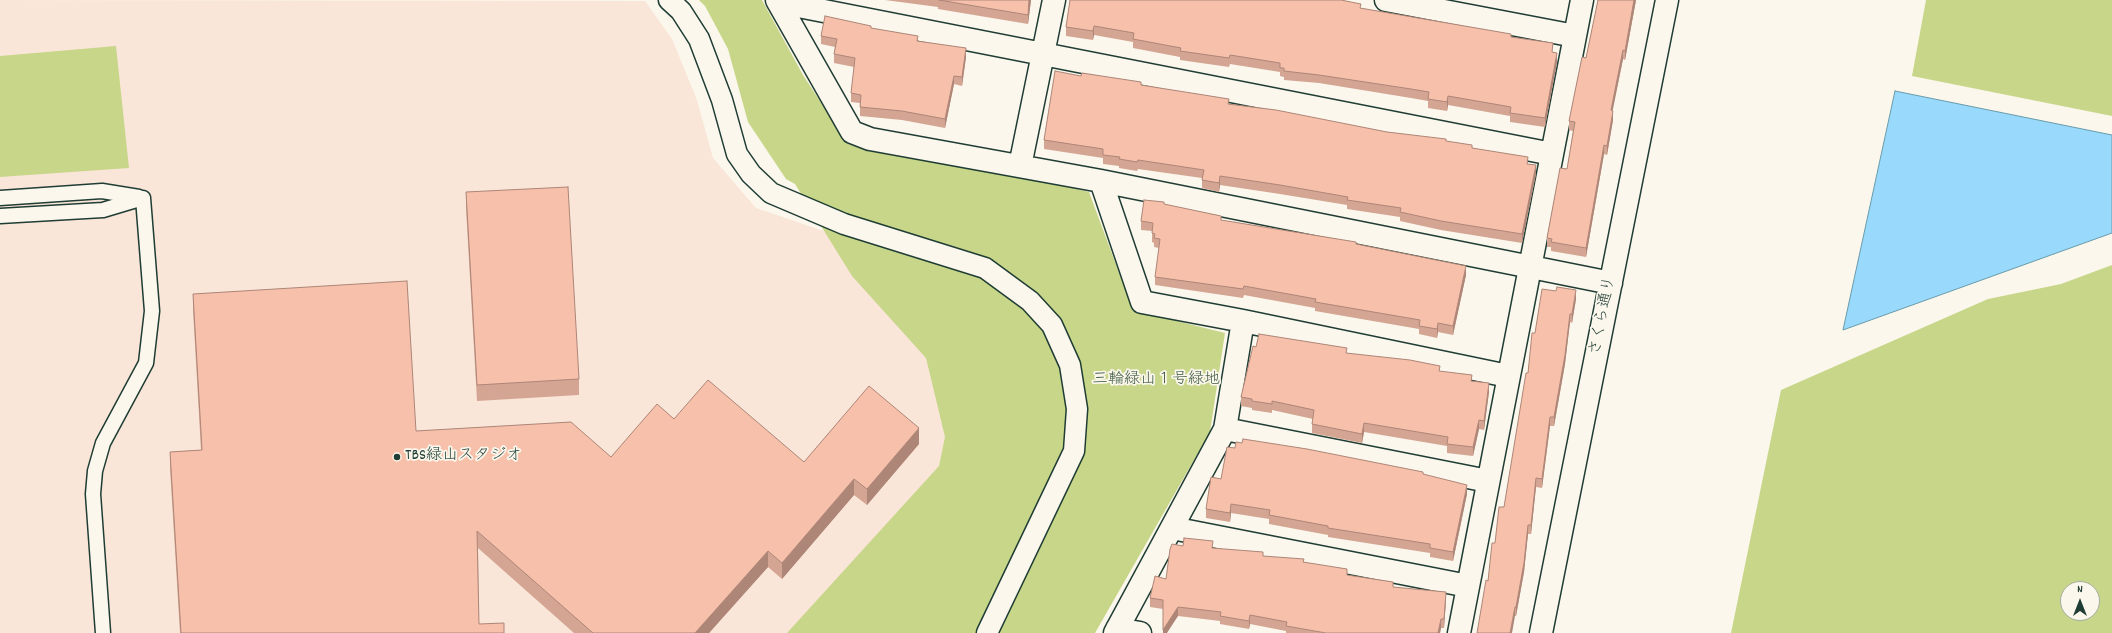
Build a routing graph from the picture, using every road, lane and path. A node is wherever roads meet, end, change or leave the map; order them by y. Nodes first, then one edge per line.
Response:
1 (668, 0) edge
2 (1054, 0) edge
3 (1386, 0) edge
4 (1582, 0) edge
5 (1667, 0) edge
6 (777, 1) edge
7 (1575, 36) junction
8 (1043, 54) junction
9 (1552, 154) junction
10 (1020, 166) junction
11 (1101, 181) junction
12 (0, 198) edge
13 (143, 198) junction
14 (0, 216) edge
15 (1530, 266) junction
16 (1610, 283) junction
17 (1243, 321) junction
18 (1508, 376) junction
19 (1225, 429) junction
20 (1488, 481) junction
21 (1172, 528) junction
22 (1468, 586) junction
23 (1116, 631) edge
24 (103, 633) edge
25 (987, 633) edge
26 (1140, 633) edge
27 (1459, 633) edge
28 (1541, 633) edge

1 - 25 street
2 - 8 street
3 - 7 street
4 - 7 street
5 - 16 street, さくら通り
6 - 8 street
6 - 10 street
7 - 9 street
8 - 9 street
8 - 10 street
9 - 15 street
10 - 11 street
11 - 15 street
11 - 17 street
12 - 13 lane
13 - 14 lane
13 - 24 lane
15 - 16 street
15 - 18 street
16 - 28 street, さくら通り
17 - 18 street
17 - 19 street
18 - 20 street
19 - 20 street
19 - 21 street
20 - 22 street
21 - 22 street
21 - 23 street
22 - 27 street
23 - 26 street

